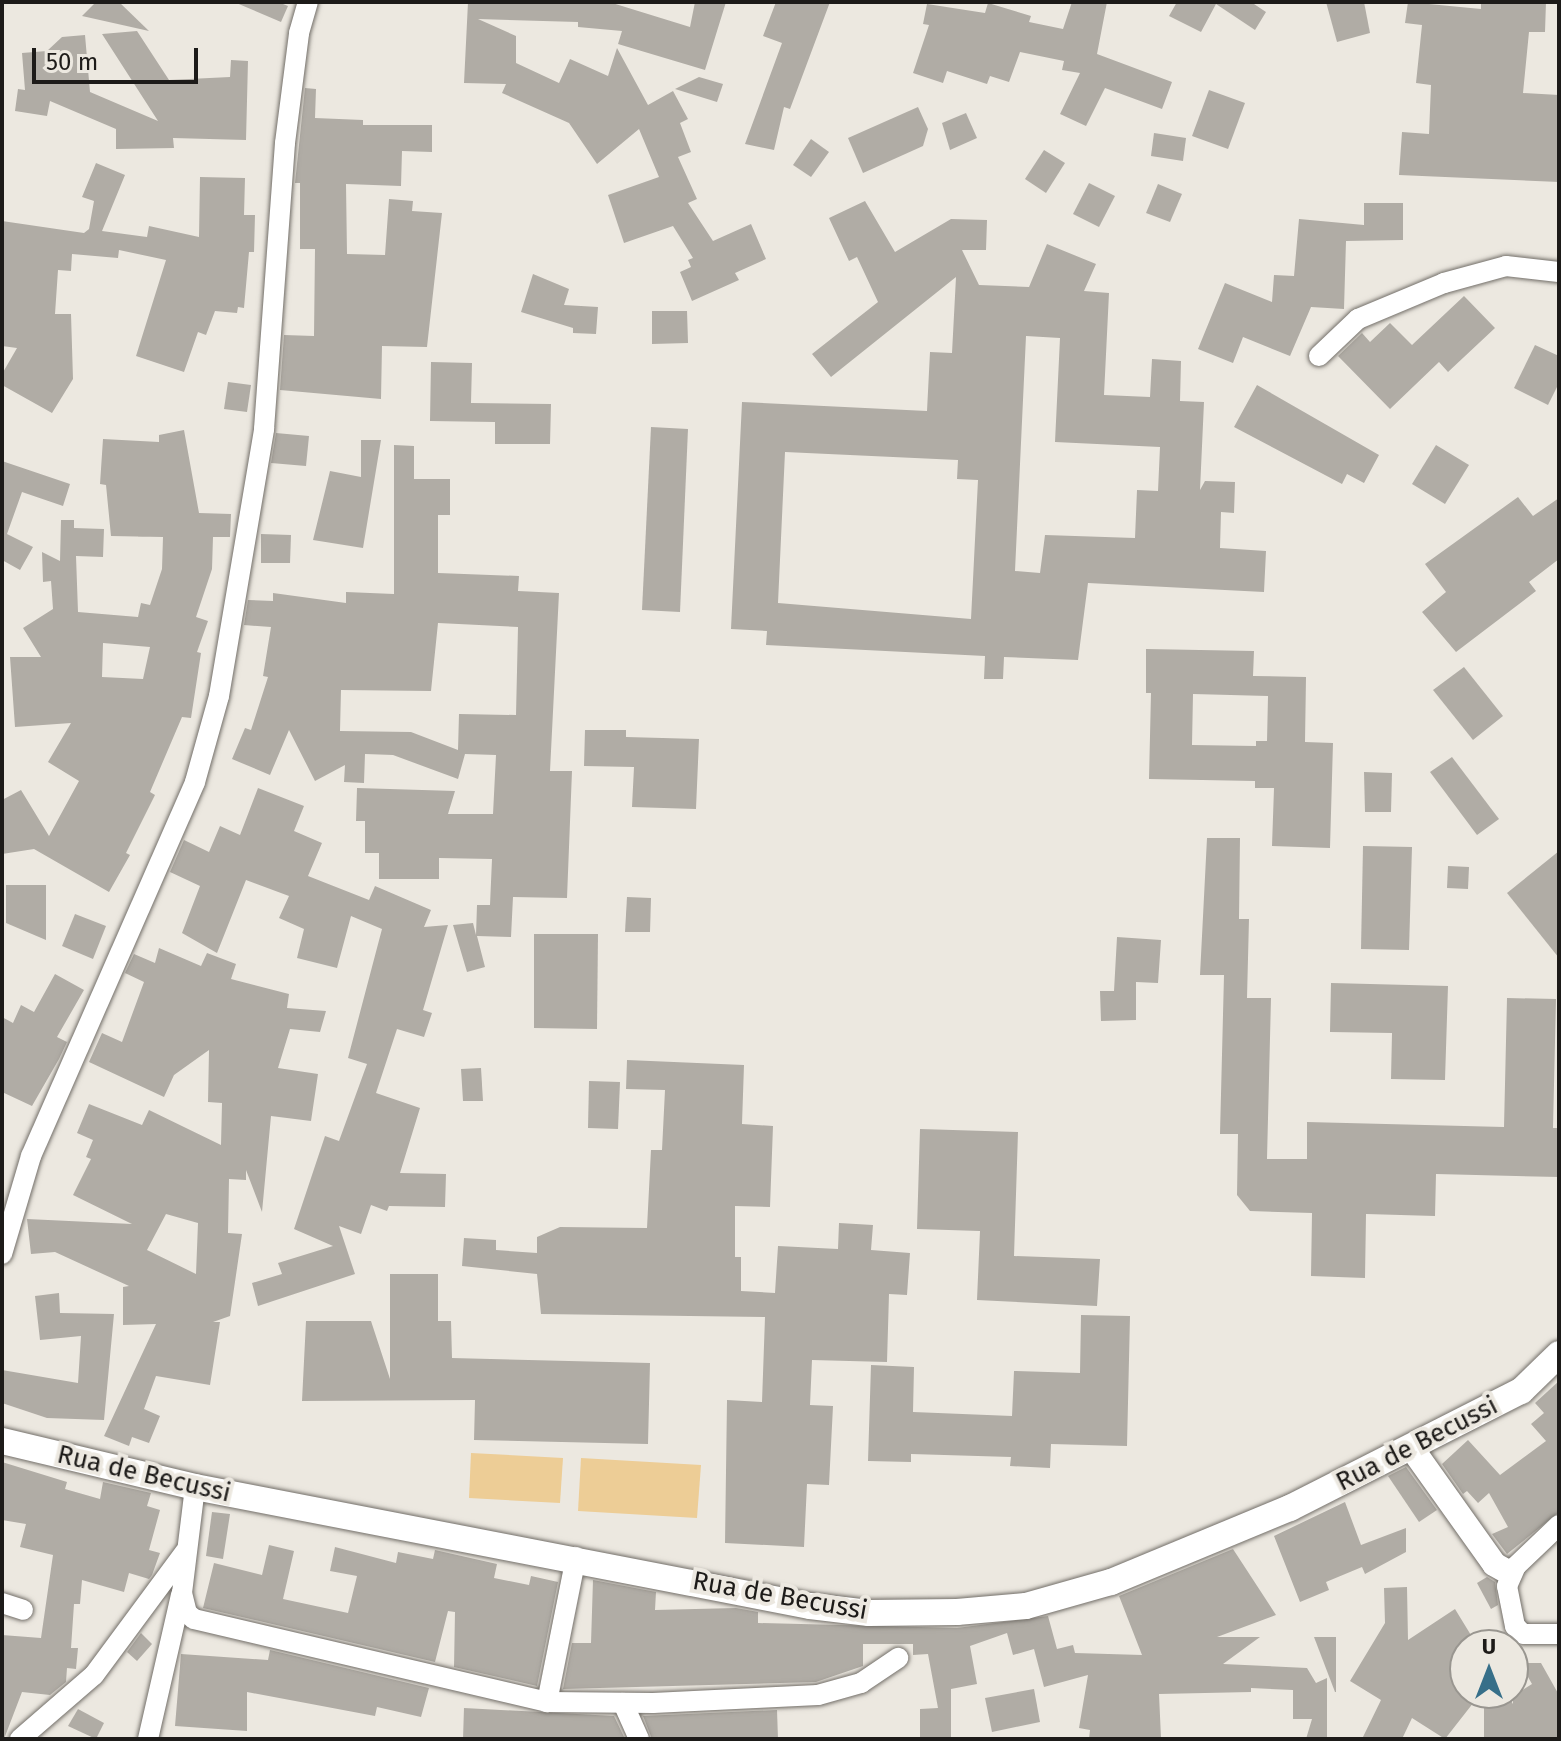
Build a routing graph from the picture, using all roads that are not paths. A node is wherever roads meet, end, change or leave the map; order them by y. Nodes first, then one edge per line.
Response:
1 (308, 2) edge
2 (1559, 272) edge
3 (1319, 356) dead end
4 (2, 1254) edge
5 (1559, 1354) edge
6 (2, 1441) edge
7 (195, 1487) junction
8 (1559, 1525) edge
9 (185, 1552) junction
10 (576, 1557) junction
11 (1511, 1574) junction
12 (182, 1593) junction
13 (2, 1603) edge
14 (23, 1610) dead end
15 (1559, 1634) edge
16 (898, 1658) dead end
17 (547, 1702) junction
18 (623, 1703) junction
19 (20, 1739) edge
20 (148, 1739) edge
21 (639, 1739) edge

1 - 4 street
2 - 3 street
5 - 10 street, Rua de Becussi
6 - 7 street, Rua de Becussi
7 - 9 street
7 - 10 street, Rua de Becussi
8 - 11 street
9 - 12 street
9 - 19 street
10 - 17 street
11 - 11 street
11 - 15 street
12 - 17 street
12 - 20 street
13 - 14 street
16 - 18 street
17 - 18 street
18 - 21 street

